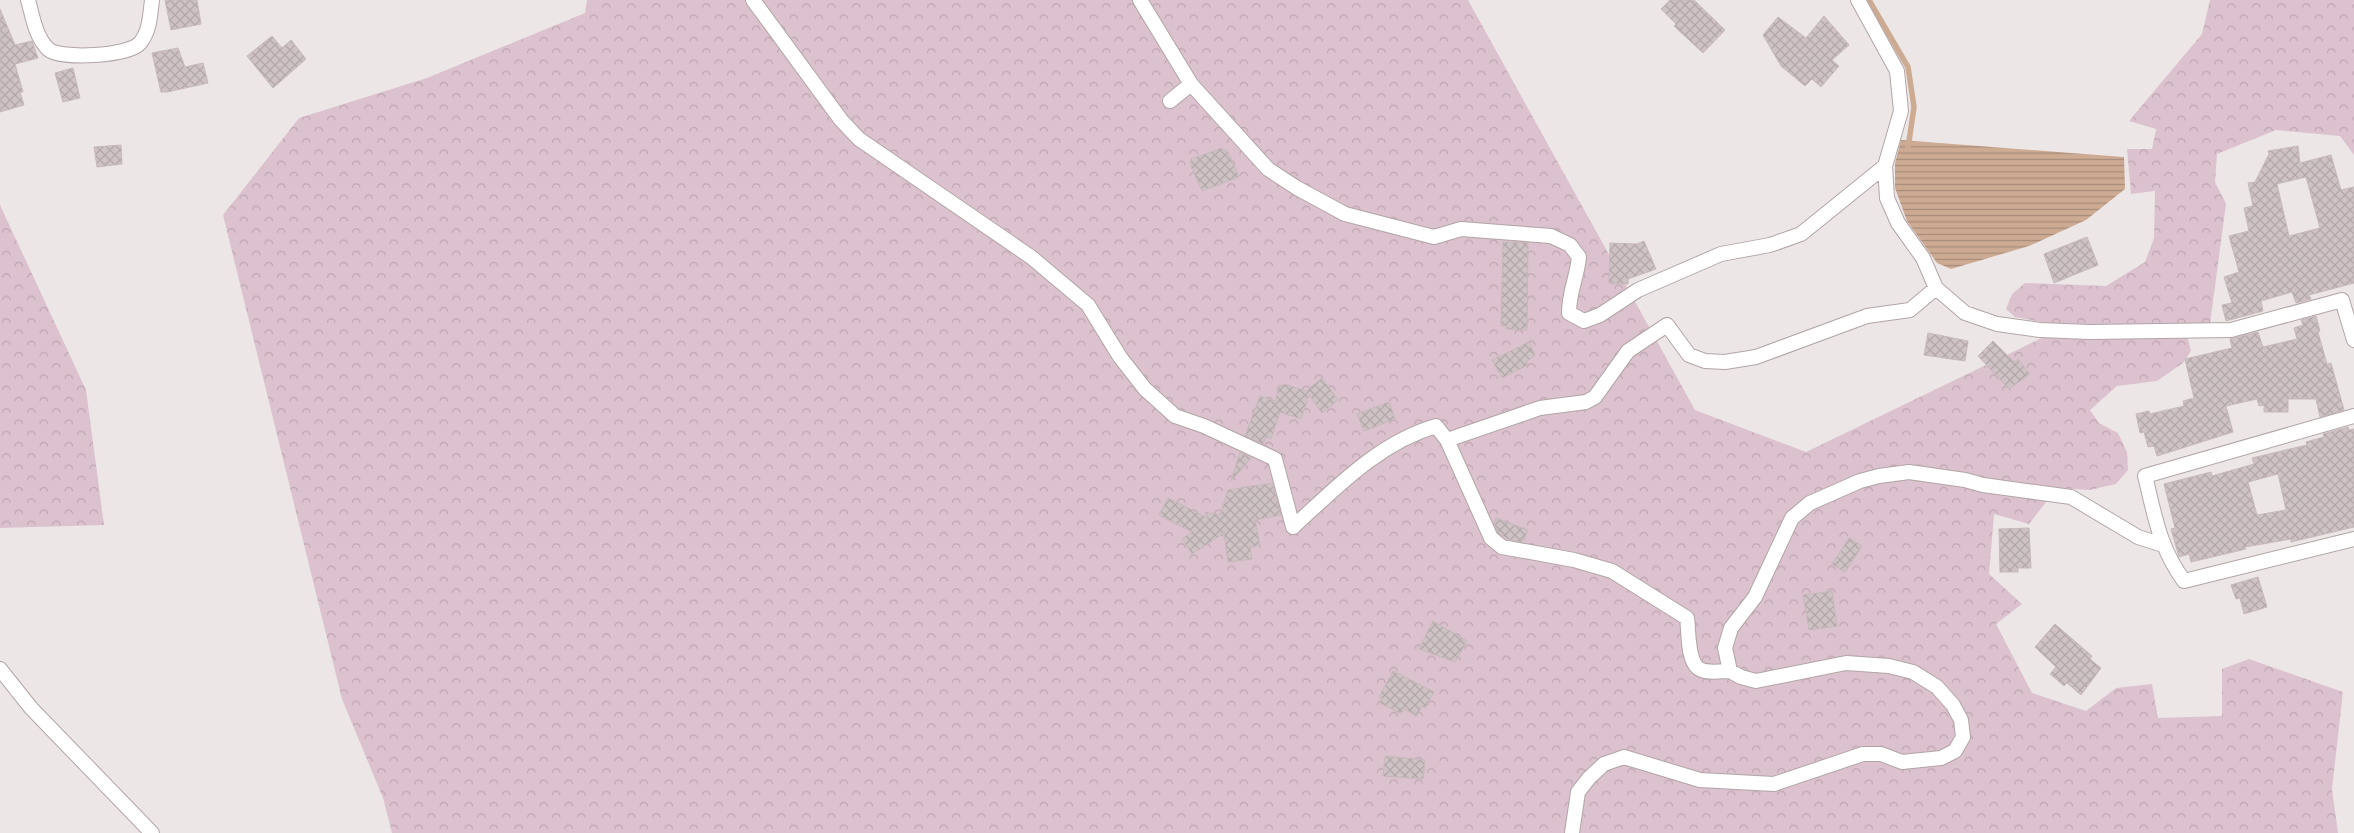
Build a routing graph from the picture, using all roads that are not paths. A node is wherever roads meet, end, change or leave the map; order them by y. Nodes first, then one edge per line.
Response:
1 (28, 0) edge
2 (152, 0) edge
3 (753, 0) edge
4 (1140, 0) edge
5 (1858, 0) edge
6 (1190, 84) junction
7 (1170, 100) dead end
8 (1885, 166) junction
9 (1936, 288) junction
10 (2354, 340) edge
11 (2354, 416) edge
12 (1447, 440) junction
13 (2354, 539) edge
14 (2162, 545) junction
15 (0, 669) edge
16 (1730, 671) junction
17 (152, 833) edge
18 (1572, 833) edge

1 - 2 street
3 - 12 street
4 - 6 street
5 - 8 street
6 - 7 street
6 - 8 street
8 - 9 street
9 - 10 street
9 - 12 street
11 - 14 street
12 - 16 street
13 - 14 street
14 - 16 street
15 - 17 street
16 - 18 street

